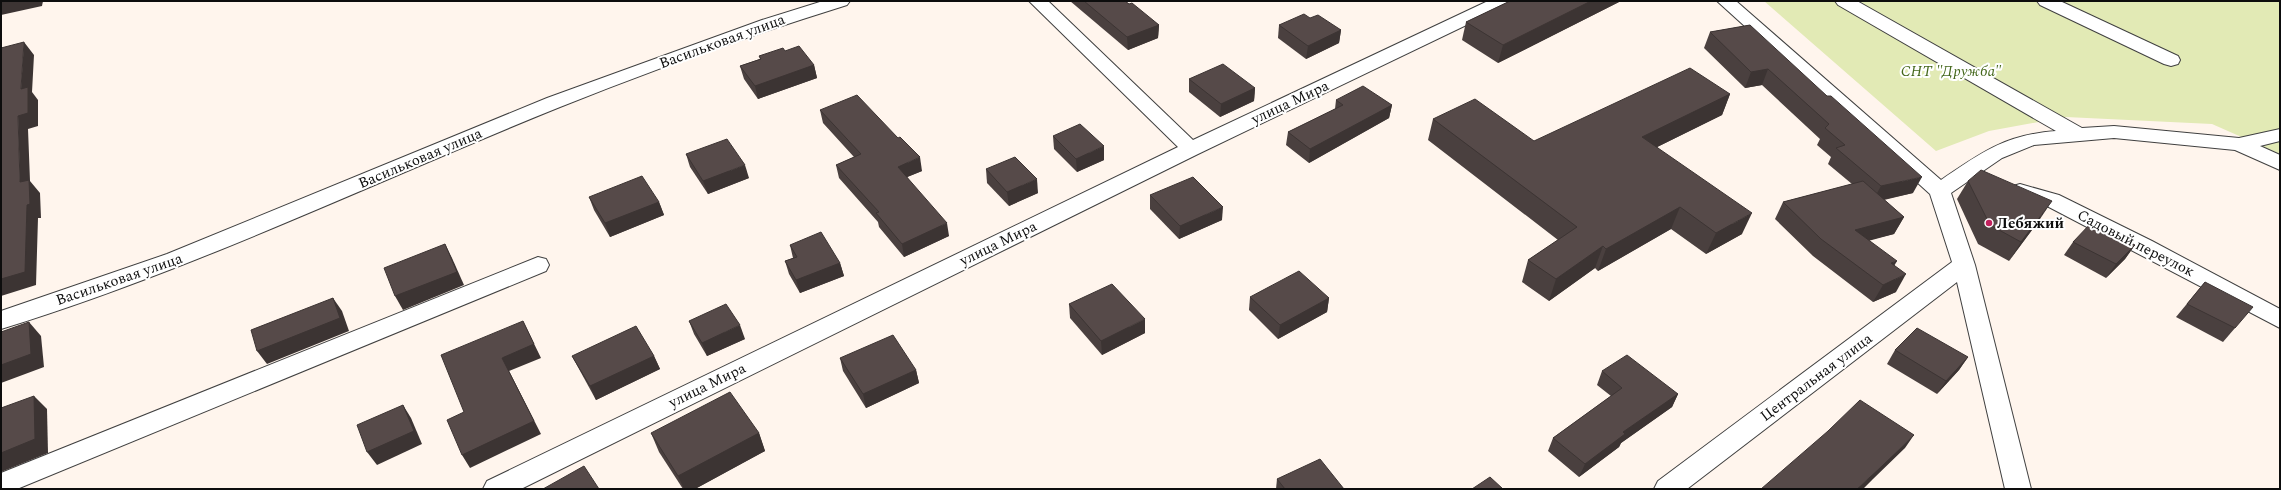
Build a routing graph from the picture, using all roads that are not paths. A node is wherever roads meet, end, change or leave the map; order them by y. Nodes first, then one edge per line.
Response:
1 (841, 1) edge
2 (1038, 1) edge
3 (1502, 1) edge
4 (1726, 1) edge
5 (1844, 1) edge
6 (2046, 1) edge
7 (2172, 60) dead end
8 (2280, 135) edge
9 (2080, 136) junction
10 (2239, 144) junction
11 (1190, 148) junction
12 (2280, 163) edge
13 (1963, 174) junction
14 (1940, 191) junction
15 (538, 265) dead end
16 (1964, 265) junction
17 (2280, 319) edge
18 (1, 320) edge
19 (1, 484) edge
20 (496, 489) edge
21 (1667, 489) edge
22 (2018, 489) edge

1 - 18 street, Васильковая улица
2 - 11 street
3 - 11 street, улица Мира
4 - 14 street
5 - 9 street
6 - 7 street
8 - 10 street
9 - 10 street
9 - 13 street
10 - 12 street
11 - 20 street, улица Мира
13 - 14 street
13 - 17 street, Садовый переулок
14 - 16 street
15 - 19 street
16 - 21 street, Центральная улица
16 - 22 street

